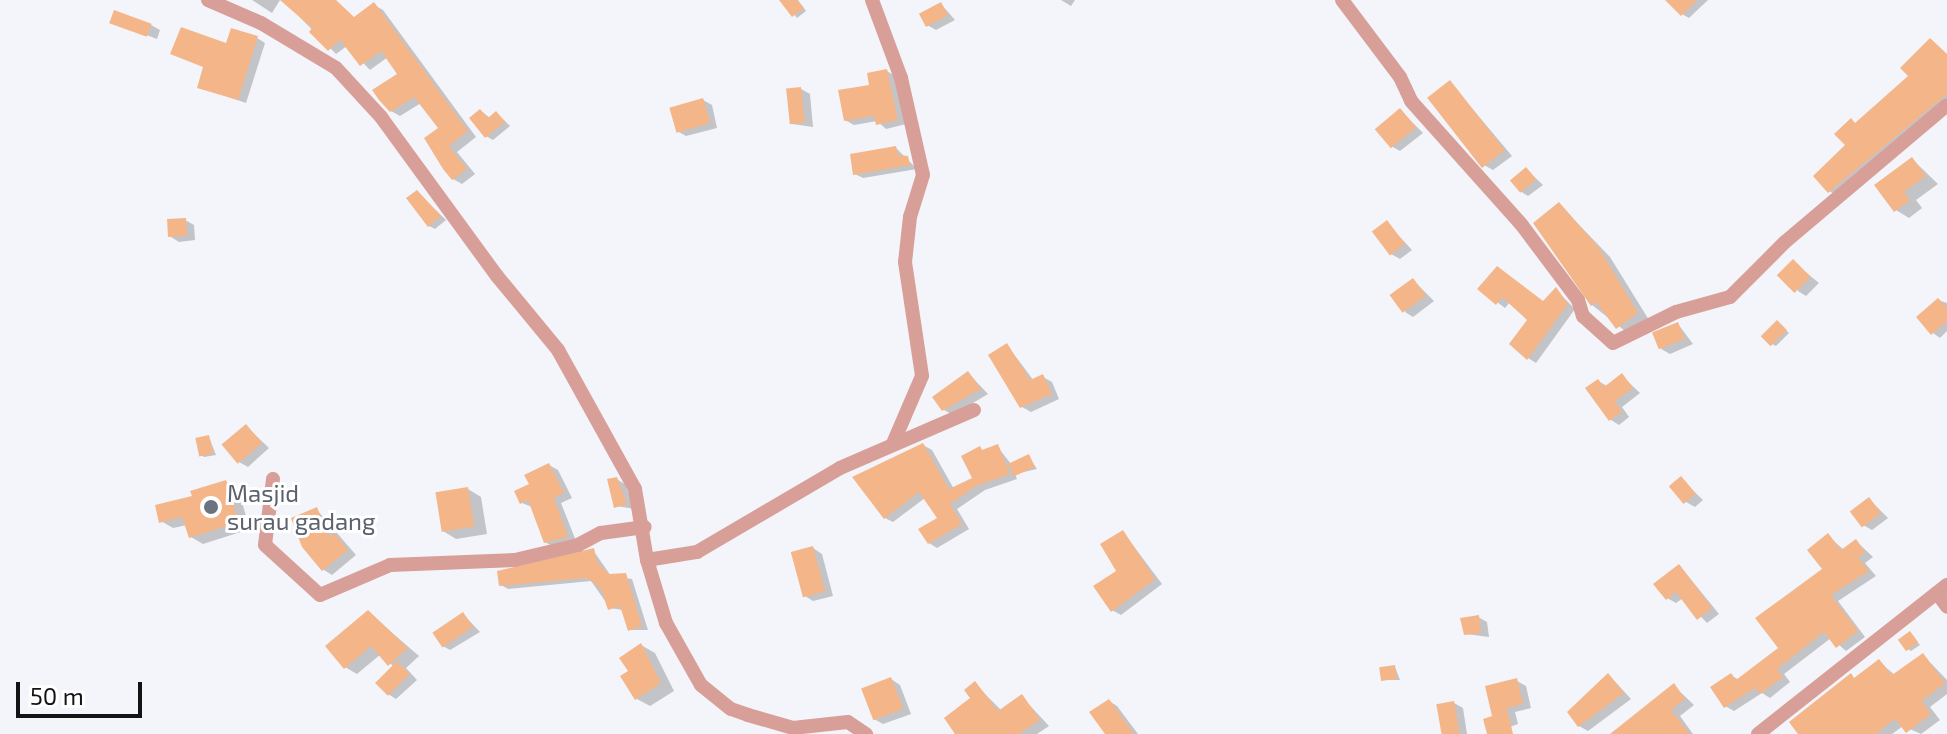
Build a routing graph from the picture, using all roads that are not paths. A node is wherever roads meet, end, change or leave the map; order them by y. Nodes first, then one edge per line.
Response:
1 (208, 0) edge
2 (872, 0) edge
3 (1342, 0) edge
4 (1947, 105) edge
5 (974, 410) dead end
6 (894, 441) junction
7 (273, 479) dead end
8 (645, 527) junction
9 (647, 560) junction
10 (1942, 589) edge
11 (1947, 607) edge
12 (866, 734) edge
13 (1758, 734) edge

1 - 8 street
2 - 6 street
3 - 4 street
5 - 6 street
6 - 9 street
7 - 8 street
8 - 9 street
9 - 12 street
10 - 11 street
10 - 13 street

